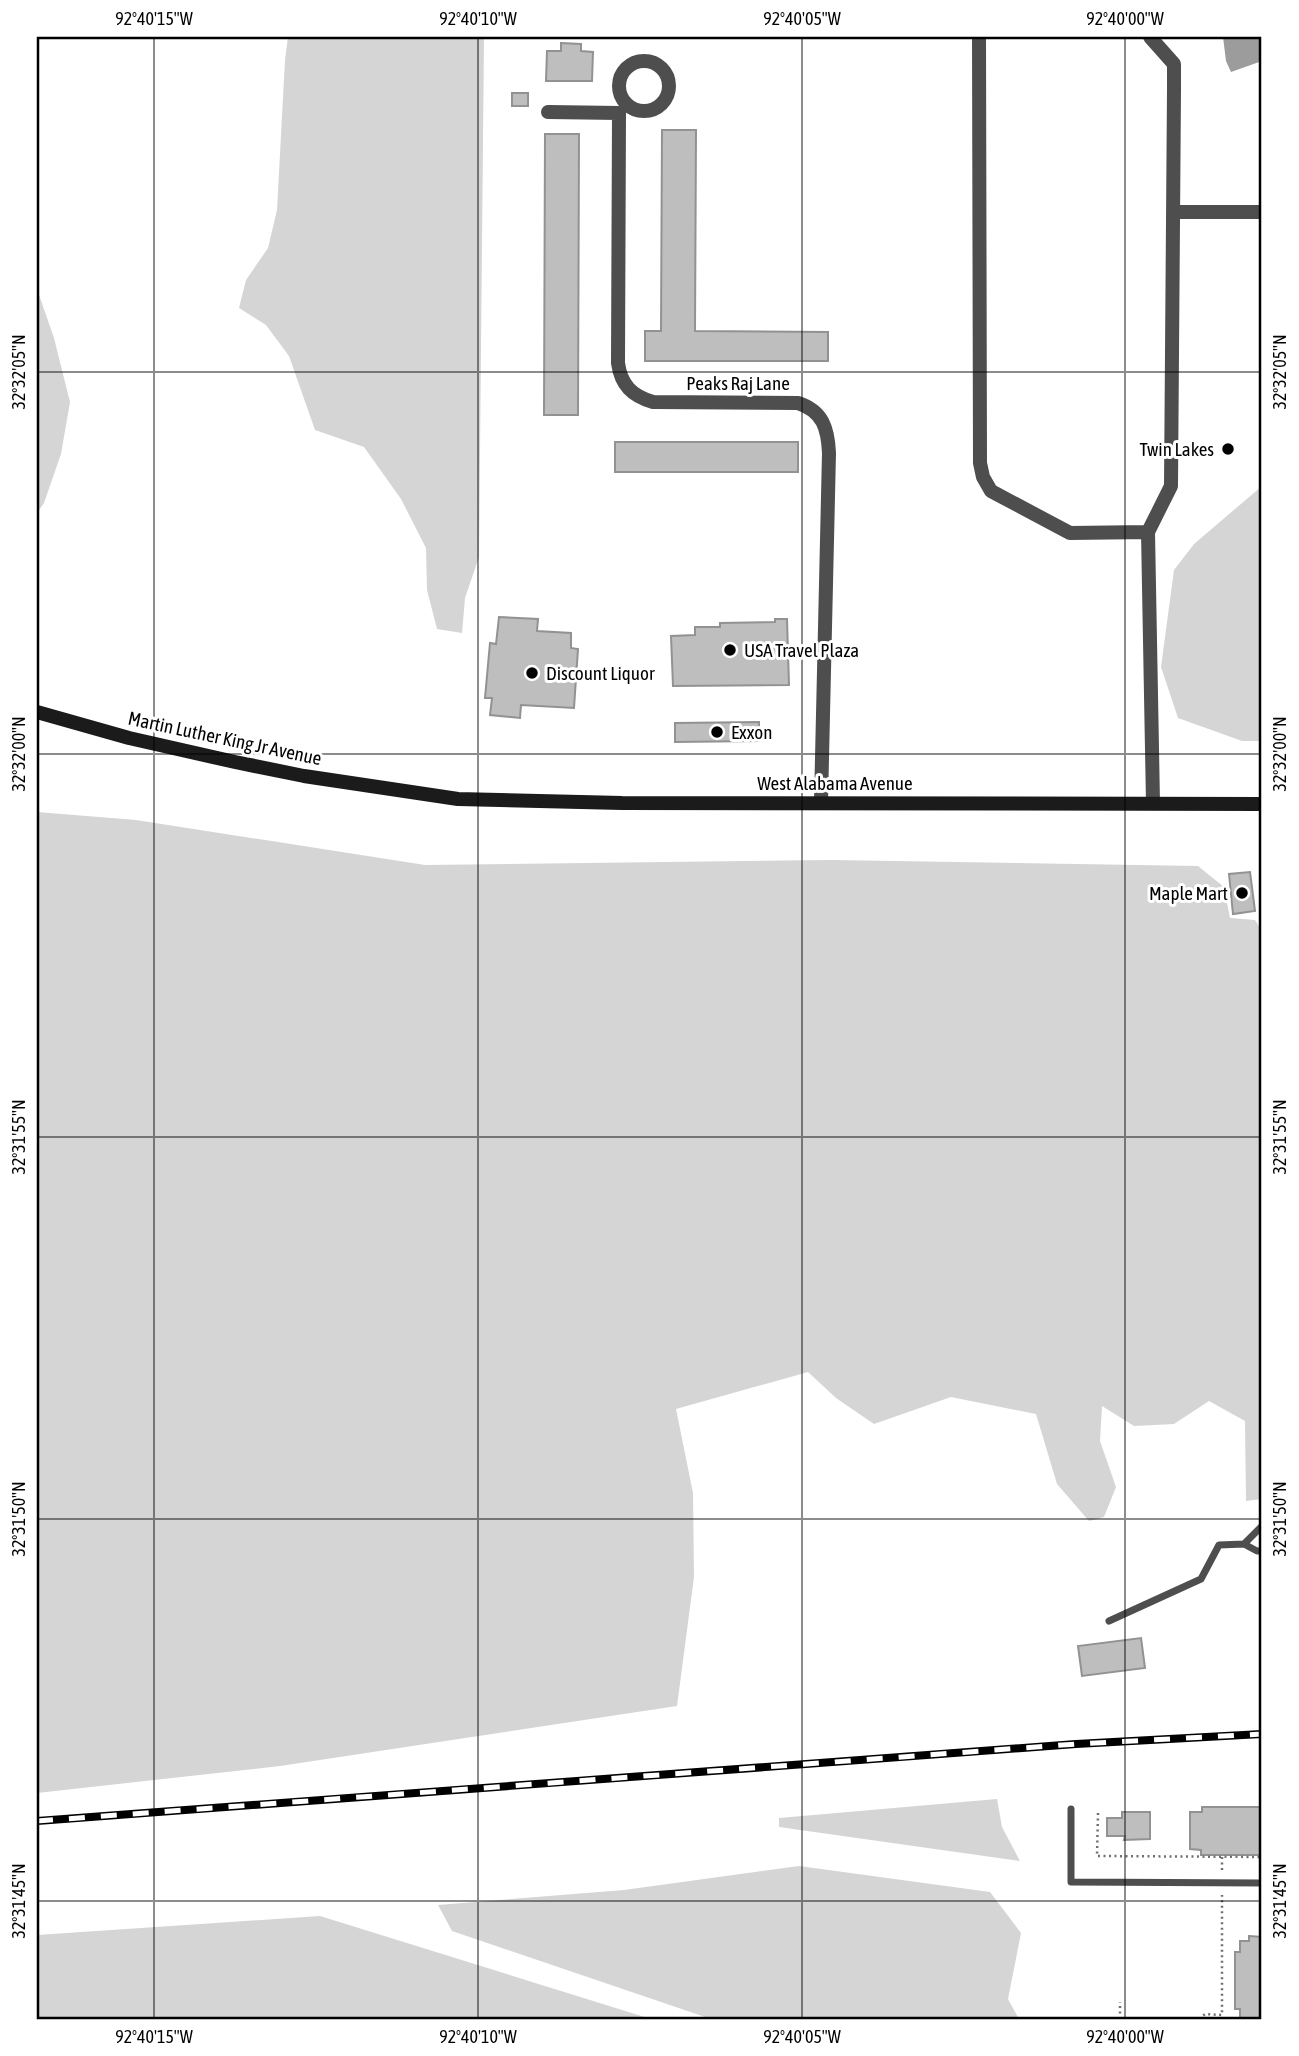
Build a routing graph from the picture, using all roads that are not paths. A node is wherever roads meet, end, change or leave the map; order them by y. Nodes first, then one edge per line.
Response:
1 (979, 37) edge
2 (1150, 37) edge
3 (548, 113) dead end
4 (1173, 212) junction
5 (1262, 212) edge
6 (1148, 532) junction
7 (37, 712) edge
8 (407, 791) joint
9 (821, 802) junction
10 (1153, 803) junction
11 (1262, 804) edge
12 (1262, 1526) edge
13 (1244, 1544) junction
14 (1262, 1551) edge
15 (1109, 1620) dead end
16 (1071, 1809) dead end
17 (1262, 1883) edge

1 - 6 street
2 - 4 street
3 - 9 street, Peaks Raj Lane
4 - 5 street
4 - 6 street
6 - 10 street
7 - 8 main road, Martin Luther King Jr Avenue
8 - 9 main road, West Alabama Avenue
9 - 10 main road, West Alabama Avenue
10 - 11 main road, West Alabama Avenue
12 - 13 lane
13 - 14 lane
13 - 15 lane
16 - 17 lane

